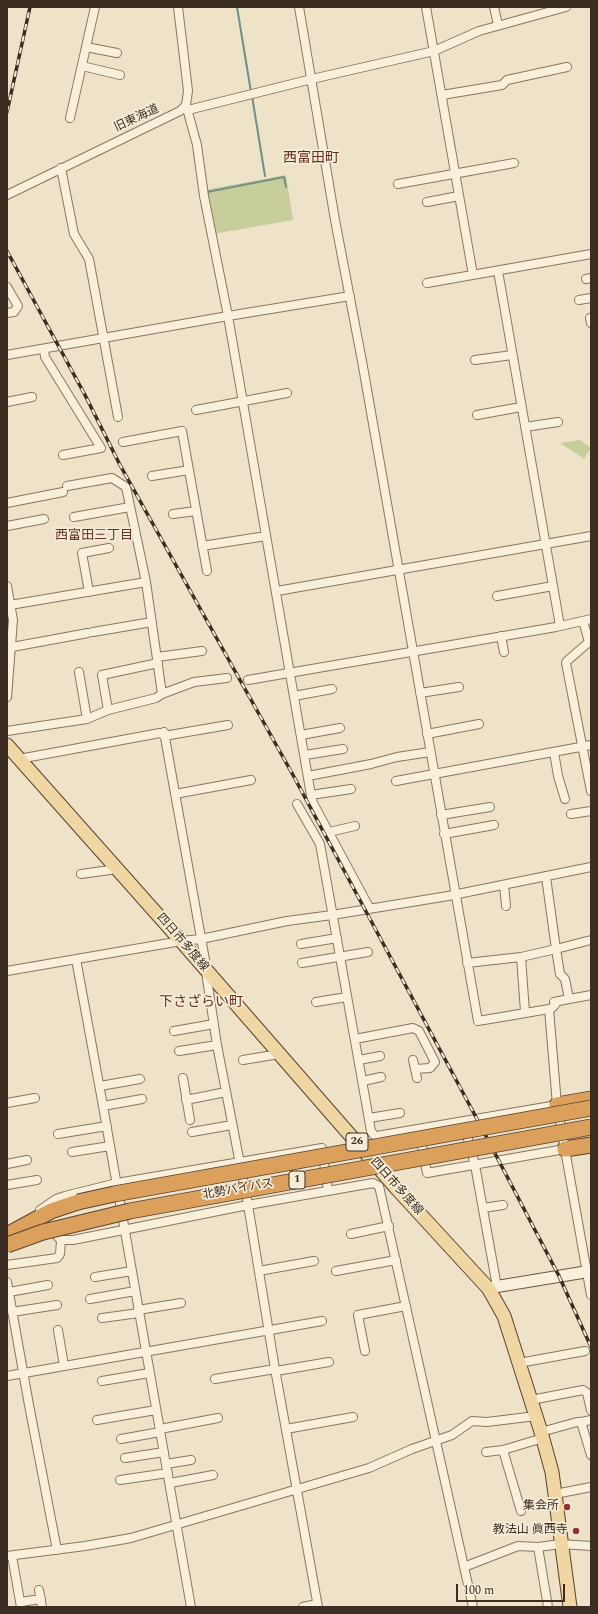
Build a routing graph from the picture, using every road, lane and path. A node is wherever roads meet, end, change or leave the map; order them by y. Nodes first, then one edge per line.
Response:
1 (95, 7) edge
2 (178, 7) edge
3 (299, 7) edge
4 (426, 7) edge
5 (494, 7) edge
6 (566, 7) edge
7 (498, 25) junction
8 (86, 47) junction
9 (434, 52) junction
10 (117, 53) dead end
11 (82, 66) junction
12 (567, 67) dead end
13 (120, 75) dead end
14 (312, 79) junction
15 (442, 95) junction
16 (187, 107) junction
17 (70, 118) dead end
18 (514, 164) dead end
19 (61, 168) junction
20 (455, 173) junction
21 (398, 184) dead end
22 (7, 195) edge
23 (459, 196) junction
24 (427, 202) dead end
25 (591, 254) edge
26 (498, 271) junction
27 (473, 275) junction
28 (427, 283) dead end
29 (7, 287) edge
30 (350, 296) junction
31 (591, 298) edge
32 (579, 300) dead end
33 (7, 313) edge
34 (228, 316) junction
35 (103, 339) junction
36 (44, 349) junction
37 (7, 355) edge
38 (512, 355) junction
39 (475, 360) dead end
40 (287, 394) dead end
41 (32, 397) dead end
42 (7, 402) edge
43 (243, 402) junction
44 (521, 407) junction
45 (196, 410) dead end
46 (477, 414) dead end
47 (118, 418) dead end
48 (558, 422) dead end
49 (525, 427) junction
50 (123, 442) dead end
51 (63, 455) dead end
52 (189, 470) junction
53 (152, 476) dead end
54 (7, 503) edge
55 (130, 507) junction
56 (196, 511) junction
57 (173, 514) dead end
58 (74, 517) dead end
59 (44, 519) dead end
60 (7, 526) edge
61 (266, 536) junction
62 (591, 536) edge
63 (545, 544) junction
64 (202, 546) junction
65 (109, 548) dead end
66 (398, 570) junction
67 (207, 571) dead end
68 (146, 582) junction
69 (7, 586) edge
70 (553, 586) junction
71 (277, 591) junction
72 (89, 592) junction
73 (496, 596) dead end
74 (10, 605) junction
75 (587, 620) edge
76 (152, 622) junction
77 (560, 626) junction
78 (501, 636) junction
79 (12, 647) junction
80 (202, 651) dead end
81 (412, 651) junction
82 (504, 652) dead end
83 (157, 660) junction
84 (79, 672) dead end
85 (290, 672) junction
86 (227, 678) dead end
87 (248, 680) dead end
88 (459, 687) dead end
89 (332, 689) dead end
90 (420, 693) junction
91 (162, 694) junction
92 (294, 696) junction
93 (7, 697) edge
94 (108, 710) junction
95 (87, 719) junction
96 (479, 724) dead end
97 (228, 725) dead end
98 (340, 728) dead end
99 (7, 731) edge
100 (163, 734) junction
101 (427, 734) junction
102 (301, 735) junction
103 (7, 746) edge
104 (587, 746) edge
105 (343, 748) dead end
106 (430, 752) junction
107 (554, 752) junction
108 (304, 755) junction
109 (19, 758) junction
110 (434, 773) junction
111 (308, 776) junction
112 (251, 780) dead end
113 (396, 781) dead end
114 (351, 789) dead end
115 (591, 791) edge
116 (175, 794) junction
117 (311, 795) junction
118 (565, 799) dead end
119 (296, 804) dead end
120 (490, 807) dead end
121 (591, 811) edge
122 (571, 814) dead end
123 (441, 815) junction
124 (494, 825) dead end
125 (355, 826) dead end
126 (329, 832) junction
127 (444, 834) junction
128 (591, 867) edge
129 (117, 869) junction
130 (81, 874) dead end
131 (546, 877) junction
132 (504, 885) junction
133 (454, 893) junction
134 (506, 906) dead end
135 (370, 909) junction
136 (332, 916) junction
137 (337, 938) junction
138 (201, 939) junction
139 (591, 940) edge
140 (181, 941) junction
141 (301, 944) dead end
142 (556, 949) junction
143 (368, 952) dead end
144 (340, 957) junction
145 (522, 957) junction
146 (76, 959) junction
147 (302, 963) dead end
148 (467, 963) junction
149 (205, 965) junction
150 (7, 971) edge
151 (591, 995) edge
152 (347, 997) junction
153 (570, 999) junction
154 (316, 1002) dead end
155 (549, 1009) junction
156 (525, 1012) junction
157 (214, 1024) junction
158 (174, 1031) dead end
159 (355, 1039) junction
160 (218, 1045) junction
161 (179, 1051) dead end
162 (279, 1054) junction
163 (380, 1056) dead end
164 (243, 1060) dead end
165 (358, 1060) junction
166 (413, 1060) dead end
167 (416, 1070) junction
168 (381, 1077) dead end
169 (182, 1078) dead end
170 (417, 1078) dead end
171 (140, 1079) dead end
172 (363, 1081) junction
173 (100, 1086) junction
174 (226, 1092) junction
175 (35, 1098) dead end
176 (142, 1099) dead end
177 (591, 1099) edge
178 (186, 1100) junction
179 (7, 1103) edge
180 (557, 1105) junction
181 (103, 1106) junction
182 (591, 1108) edge
183 (400, 1112) dead end
184 (369, 1118) junction
185 (190, 1120) dead end
186 (463, 1122) junction
187 (232, 1125) junction
188 (107, 1126) junction
189 (591, 1127) edge
190 (420, 1129) junction
191 (192, 1132) dead end
192 (58, 1134) dead end
193 (591, 1137) edge
194 (591, 1145) edge
195 (110, 1146) junction
196 (565, 1149) junction
197 (72, 1152) dead end
198 (423, 1152) junction
199 (27, 1160) dead end
200 (373, 1160) junction
201 (239, 1163) junction
202 (7, 1164) edge
203 (475, 1165) junction
204 (325, 1168) junction
205 (37, 1180) dead end
206 (117, 1183) junction
207 (7, 1185) edge
208 (398, 1189) junction
209 (328, 1191) junction
210 (382, 1197) junction
211 (248, 1205) junction
212 (503, 1205) dead end
213 (483, 1208) junction
214 (24, 1226) junction
215 (389, 1226) junction
216 (124, 1230) junction
217 (351, 1234) dead end
218 (7, 1235) edge
219 (58, 1237) junction
220 (7, 1246) edge
221 (396, 1260) junction
222 (314, 1261) dead end
223 (7, 1265) edge
224 (132, 1271) junction
225 (259, 1271) junction
226 (336, 1271) dead end
227 (589, 1271) edge
228 (95, 1277) dead end
229 (7, 1282) edge
230 (48, 1285) dead end
231 (492, 1288) junction
232 (135, 1291) junction
233 (9, 1292) junction
234 (591, 1295) edge
235 (90, 1299) dead end
236 (181, 1303) dead end
237 (57, 1305) dead end
238 (406, 1306) junction
239 (139, 1311) junction
240 (12, 1312) junction
241 (102, 1318) dead end
242 (322, 1321) dead end
243 (58, 1330) dead end
244 (268, 1330) junction
245 (145, 1351) junction
246 (365, 1351) dead end
247 (585, 1351) dead end
248 (328, 1362) dead end
249 (519, 1363) junction
250 (64, 1366) junction
251 (275, 1370) junction
252 (24, 1373) junction
253 (149, 1374) junction
254 (7, 1376) edge
255 (215, 1379) dead end
256 (102, 1381) dead end
257 (531, 1400) junction
258 (156, 1410) junction
259 (591, 1410) edge
260 (536, 1416) junction
261 (353, 1417) dead end
262 (218, 1418) dead end
263 (98, 1420) dead end
264 (591, 1420) edge
265 (581, 1422) junction
266 (286, 1429) junction
267 (160, 1430) junction
268 (542, 1435) junction
269 (121, 1439) dead end
270 (436, 1441) junction
271 (504, 1450) junction
272 (164, 1452) junction
273 (486, 1452) dead end
274 (591, 1455) edge
275 (125, 1458) dead end
276 (191, 1460) dead end
277 (166, 1464) junction
278 (168, 1473) junction
279 (213, 1474) dead end
280 (120, 1480) dead end
281 (170, 1483) junction
282 (591, 1488) edge
283 (298, 1489) junction
284 (554, 1494) junction
285 (521, 1511) dead end
286 (177, 1525) junction
287 (561, 1544) junction
288 (591, 1546) edge
289 (538, 1547) junction
290 (57, 1550) junction
291 (9, 1556) edge
292 (464, 1567) junction
293 (39, 1590) dead end
294 (41, 1603) edge
295 (21, 1605) edge
296 (318, 1606) edge
297 (191, 1607) edge
298 (303, 1607) edge
299 (473, 1607) edge
300 (548, 1607) edge
301 (570, 1607) edge

1 - 8 street
2 - 16 street
3 - 14 street
4 - 9 street
5 - 7 street
6 - 7 street
7 - 9 street
8 - 10 street
8 - 11 street
9 - 14 street
9 - 15 street
11 - 13 street
11 - 17 street
12 - 15 street
14 - 16 street
14 - 30 street
15 - 20 street
16 - 19 street, 旧東海道
16 - 34 street
18 - 20 street
19 - 22 street, 旧東海道
19 - 35 street
20 - 21 street
20 - 23 street
23 - 24 street
23 - 27 street
25 - 26 street
26 - 27 street
26 - 38 street
27 - 28 street
29 - 33 street
30 - 34 street
30 - 66 street
31 - 32 street
34 - 35 street
34 - 43 street
35 - 36 street
35 - 47 street
36 - 37 street
36 - 51 street
38 - 39 street
38 - 44 street
40 - 43 street
41 - 42 street
43 - 45 street
43 - 61 street
44 - 46 street
44 - 49 street
48 - 49 street
49 - 63 street
50 - 52 street
52 - 53 street
52 - 56 street
54 - 55 street
55 - 58 street
55 - 68 street
56 - 57 street
56 - 64 street
59 - 60 street
61 - 64 street
61 - 71 street
62 - 63 street
63 - 66 street
63 - 70 street
64 - 67 street
65 - 72 street
66 - 71 street
66 - 81 street
68 - 72 street
68 - 76 street
69 - 74 street
70 - 73 street
70 - 77 street
71 - 85 street
72 - 74 street
74 - 79 street
75 - 77 street
75 - 104 street
76 - 79 street
76 - 83 street
77 - 78 street
78 - 81 street
78 - 82 street
79 - 93 street
80 - 83 street
81 - 85 street
81 - 90 street
83 - 91 street
83 - 94 street
84 - 95 street
85 - 87 street
85 - 92 street
86 - 91 street
88 - 90 street
89 - 92 street
90 - 101 street
91 - 94 street
92 - 102 street
94 - 95 street
95 - 99 street
96 - 101 street
97 - 100 street
98 - 102 street
100 - 109 street
100 - 116 street
101 - 106 street
102 - 108 street
103 - 109 main road, 四日市多度線 / 26
104 - 107 street
104 - 115 street
105 - 108 street
106 - 110 street
106 - 111 street
107 - 110 street
107 - 118 street
108 - 111 street
109 - 129 main road, 四日市多度線 / 26
110 - 113 street
110 - 123 street
111 - 117 street
112 - 116 street
114 - 117 street
116 - 138 street
117 - 126 street
119 - 136 street
120 - 123 street
121 - 122 street
123 - 127 street
124 - 127 street
125 - 126 street
126 - 135 street
127 - 133 street
128 - 131 street
129 - 130 street
129 - 140 main road, 四日市多度線 / 26
131 - 132 street
131 - 142 street
132 - 133 street
132 - 134 street
133 - 135 street
133 - 148 street
135 - 136 street
136 - 137 street
136 - 138 street
137 - 141 street
137 - 144 street
138 - 140 street
138 - 149 street
139 - 142 street
140 - 146 street
140 - 149 main road, 四日市多度線 / 26
142 - 145 street
142 - 153 street
143 - 144 street
144 - 147 street
144 - 152 street
145 - 148 street
145 - 156 street
146 - 150 street
146 - 173 street
148 - 156 street
149 - 157 street
149 - 162 main road, 四日市多度線 / 26
151 - 153 street
152 - 154 street
152 - 159 street
153 - 155 street
155 - 156 street
155 - 180 street
157 - 158 street
157 - 160 street
159 - 165 street
159 - 167 street
160 - 161 street
160 - 174 street
162 - 164 street
162 - 200 main road, 四日市多度線 / 26
163 - 165 street
165 - 172 street
166 - 167 street
167 - 170 street
168 - 172 street
169 - 178 street
171 - 173 street
172 - 184 street
173 - 181 street
174 - 178 street
174 - 187 street
175 - 179 street
176 - 181 street
177 - 180 highway
178 - 185 street
180 - 186 street
180 - 196 street
181 - 188 street
182 - 214 highway, 1, bridge
183 - 184 street
184 - 190 street
186 - 190 street
186 - 203 street
187 - 191 street
187 - 201 street
188 - 192 street
188 - 195 street
189 - 220 highway, 北勢バイパス / 1, bridge
190 - 198 street
193 - 219 highway, 1
194 - 196 highway
195 - 197 street
195 - 206 street
196 - 203 street
196 - 227 street
198 - 200 street
198 - 203 street
199 - 202 street
200 - 204 street
200 - 208 main road, 四日市多度線 / 26
201 - 204 street
201 - 206 street
201 - 211 street
203 - 213 street
204 - 209 street
205 - 207 street
206 - 214 street
206 - 216 street
208 - 210 street
208 - 231 main road, 四日市多度線 / 26
209 - 210 street
209 - 211 street
210 - 215 street
211 - 216 street
211 - 225 street
212 - 213 street
213 - 231 street
214 - 218 highway, 1
215 - 217 street
215 - 221 street
216 - 219 street
216 - 224 street
219 - 220 highway, 1
219 - 223 street
221 - 226 street
221 - 238 street
222 - 225 street
224 - 228 street
224 - 232 street
225 - 244 street
227 - 231 street
227 - 234 street
229 - 233 street
230 - 233 street
231 - 249 main road, 四日市多度線 / 26
232 - 235 street
232 - 239 street
233 - 240 street
236 - 239 street
237 - 240 street
238 - 246 street
238 - 270 street
239 - 241 street
239 - 245 street
240 - 252 street
242 - 244 street
243 - 250 street
244 - 245 street
244 - 251 street
245 - 250 street
245 - 253 street
247 - 249 street
248 - 251 street
249 - 257 main road, 四日市多度線 / 26
250 - 252 street
251 - 255 street
251 - 266 street
252 - 254 street
252 - 290 street
253 - 256 street
253 - 258 street
257 - 259 street
257 - 260 main road, 四日市多度線 / 26
258 - 263 street
258 - 267 street
260 - 268 main road, 四日市多度線 / 26
260 - 270 street
261 - 266 street
262 - 267 street
264 - 265 street
265 - 268 street
265 - 274 street
266 - 283 street
267 - 269 street
267 - 272 street
268 - 271 street
268 - 284 main road, 四日市多度線 / 26
270 - 283 street
270 - 292 street
271 - 273 street
271 - 285 street
272 - 275 street
272 - 277 street
276 - 277 street
277 - 278 street
278 - 280 street
278 - 281 street
279 - 281 street
281 - 286 street
282 - 284 street
283 - 286 street
283 - 296 street
284 - 287 main road, 四日市多度線 / 26
286 - 290 street
286 - 297 street
287 - 288 street
287 - 289 street
287 - 301 main road, 四日市多度線 / 26
289 - 292 street
289 - 300 street
290 - 291 street
291 - 295 street
292 - 299 street
293 - 294 street
294 - 295 street
296 - 298 street

